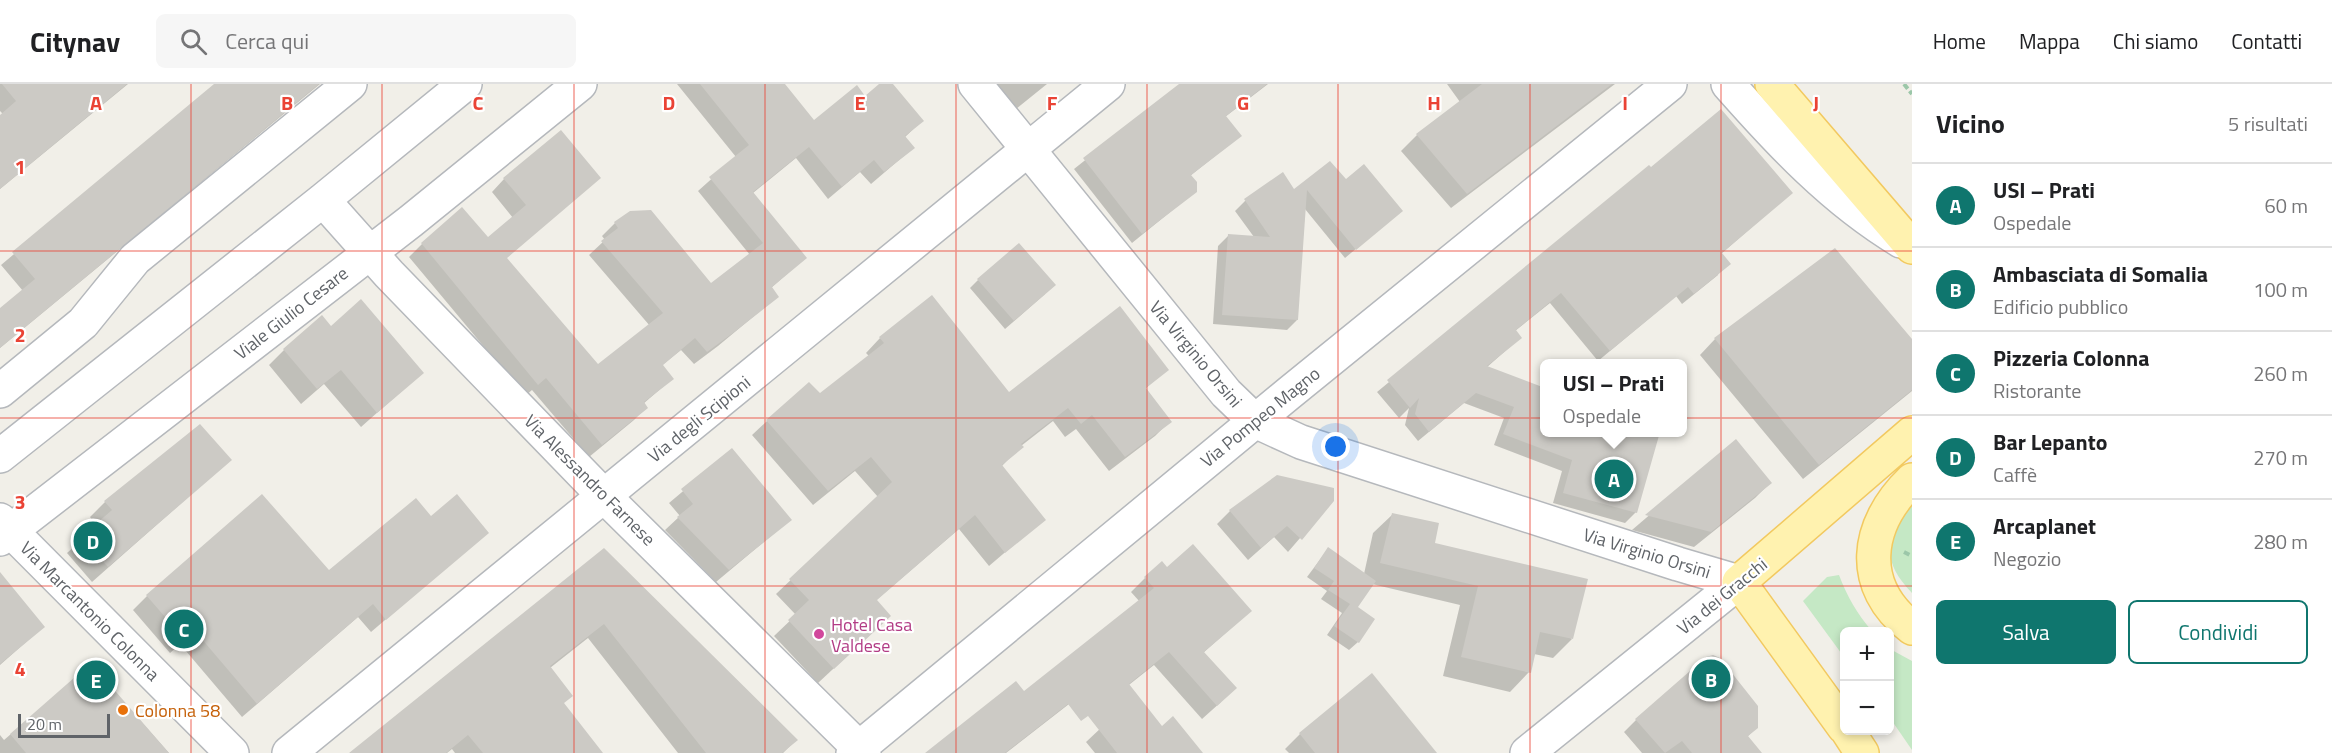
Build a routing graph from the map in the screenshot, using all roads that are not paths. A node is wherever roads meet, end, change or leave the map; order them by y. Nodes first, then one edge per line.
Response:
1 (350, 84) edge
2 (465, 84) edge
3 (580, 84) edge
4 (975, 84) edge
5 (1108, 84) edge
6 (1670, 84) edge
7 (1728, 84) edge
8 (1772, 84) edge
9 (1029, 149) junction
10 (323, 200) junction
11 (1912, 247) edge
12 (369, 253) junction
13 (0, 391) edge
14 (1255, 421) junction
15 (1912, 433) edge
16 (0, 456) edge
17 (1912, 480) edge
18 (605, 497) junction
19 (3, 530) edge
20 (1739, 582) junction
21 (1912, 628) edge
22 (1840, 721) edge
23 (1850, 735) edge
24 (859, 751) edge
25 (232, 753) edge
26 (289, 753) edge
27 (1527, 753) edge
28 (1862, 753) edge

1 - 13 street
2 - 10 street
3 - 12 street, Viale Giulio Cesare
4 - 9 street, Via Virginio Orsini
5 - 9 street, Via degli Scipioni
6 - 14 street, Via Pompeo Magno
7 - 11 street
8 - 11 main road
9 - 14 street, Via Virginio Orsini
9 - 18 street, Via degli Scipioni
10 - 12 street, Via Alessandro Farnese
10 - 16 street
12 - 18 street, Via Alessandro Farnese
12 - 19 street, Viale Giulio Cesare
14 - 20 street, Via Virginio Orsini
14 - 24 street, Via Pompeo Magno
15 - 20 main road, Via dei Gracchi
17 - 21 main road
18 - 24 street, Via Alessandro Farnese
18 - 26 street, Via degli Scipioni
19 - 25 street, Via Marcantonio Colonna
20 - 22 main road
20 - 27 street, Via dei Gracchi
23 - 28 main road

